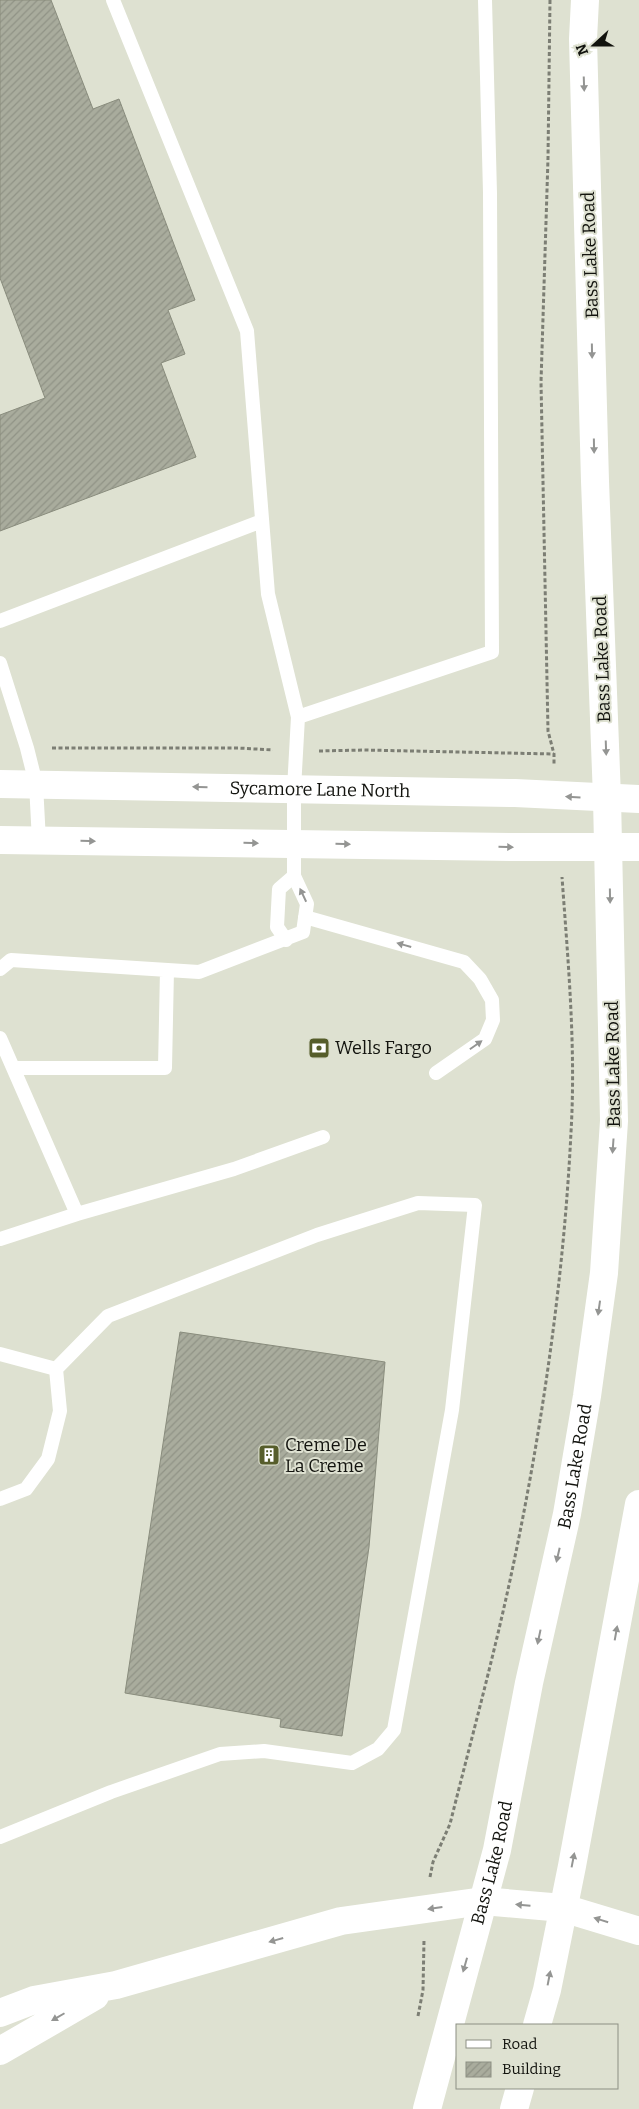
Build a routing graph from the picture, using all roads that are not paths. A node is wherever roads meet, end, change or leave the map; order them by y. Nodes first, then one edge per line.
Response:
1 (113, 0) edge
2 (485, 0) edge
3 (585, 0) edge
4 (262, 521) junction
5 (0, 621) edge
6 (0, 663) edge
7 (298, 717) junction
8 (0, 784) edge
9 (36, 784) junction
10 (294, 789) junction
11 (607, 798) junction
12 (639, 799) edge
13 (0, 840) edge
14 (39, 841) junction
15 (294, 844) junction
16 (639, 847) edge
17 (609, 848) junction
18 (294, 876) junction
19 (305, 917) junction
20 (286, 940) junction
21 (0, 969) edge
22 (167, 970) junction
23 (0, 1038) edge
24 (14, 1068) junction
25 (436, 1073) dead end
26 (323, 1137) dead end
27 (77, 1214) junction
28 (0, 1239) edge
29 (0, 1354) edge
30 (56, 1369) junction
31 (0, 1499) edge
32 (639, 1504) edge
33 (0, 1837) edge
34 (483, 1901) junction
35 (563, 1908) junction
36 (639, 1932) edge
37 (116, 1985) junction
38 (0, 2012) edge
39 (537, 2024) edge
40 (0, 2051) edge
41 (520, 2089) edge
42 (427, 2109) edge
43 (514, 2109) edge

1 - 4 lane
2 - 7 lane
3 -> 11 main road, Bass Lake Road
4 - 5 lane
4 - 7 lane
6 - 9 lane
7 - 10 lane
8 - 9 main road, Sycamore Lane North
10 -> 9 main road, Sycamore Lane North
9 - 14 lane
11 -> 10 main road, Sycamore Lane North
10 - 15 lane
11 - 12 main road, Sycamore Lane North
11 - 17 main road, Bass Lake Road
13 - 14 main road
14 -> 15 main road
15 -> 17 main road
15 - 18 lane
16 - 17 main road
17 -> 34 main road, Bass Lake Road
19 -> 18 lane
18 - 20 lane
19 - 20 lane
25 -> 19 lane
20 - 22 lane
21 - 22 lane
22 - 24 lane
23 - 24 lane
24 - 27 lane
26 - 27 lane
27 - 28 lane
29 - 30 lane
30 - 31 lane
30 - 33 lane
35 -> 32 main road
35 -> 34 main road
34 -> 37 main road
34 -> 42 main road, Bass Lake Road
36 -> 35 main road
39 -> 35 main road
37 - 38 main road
37 -> 40 main road
41 - 43 main road

